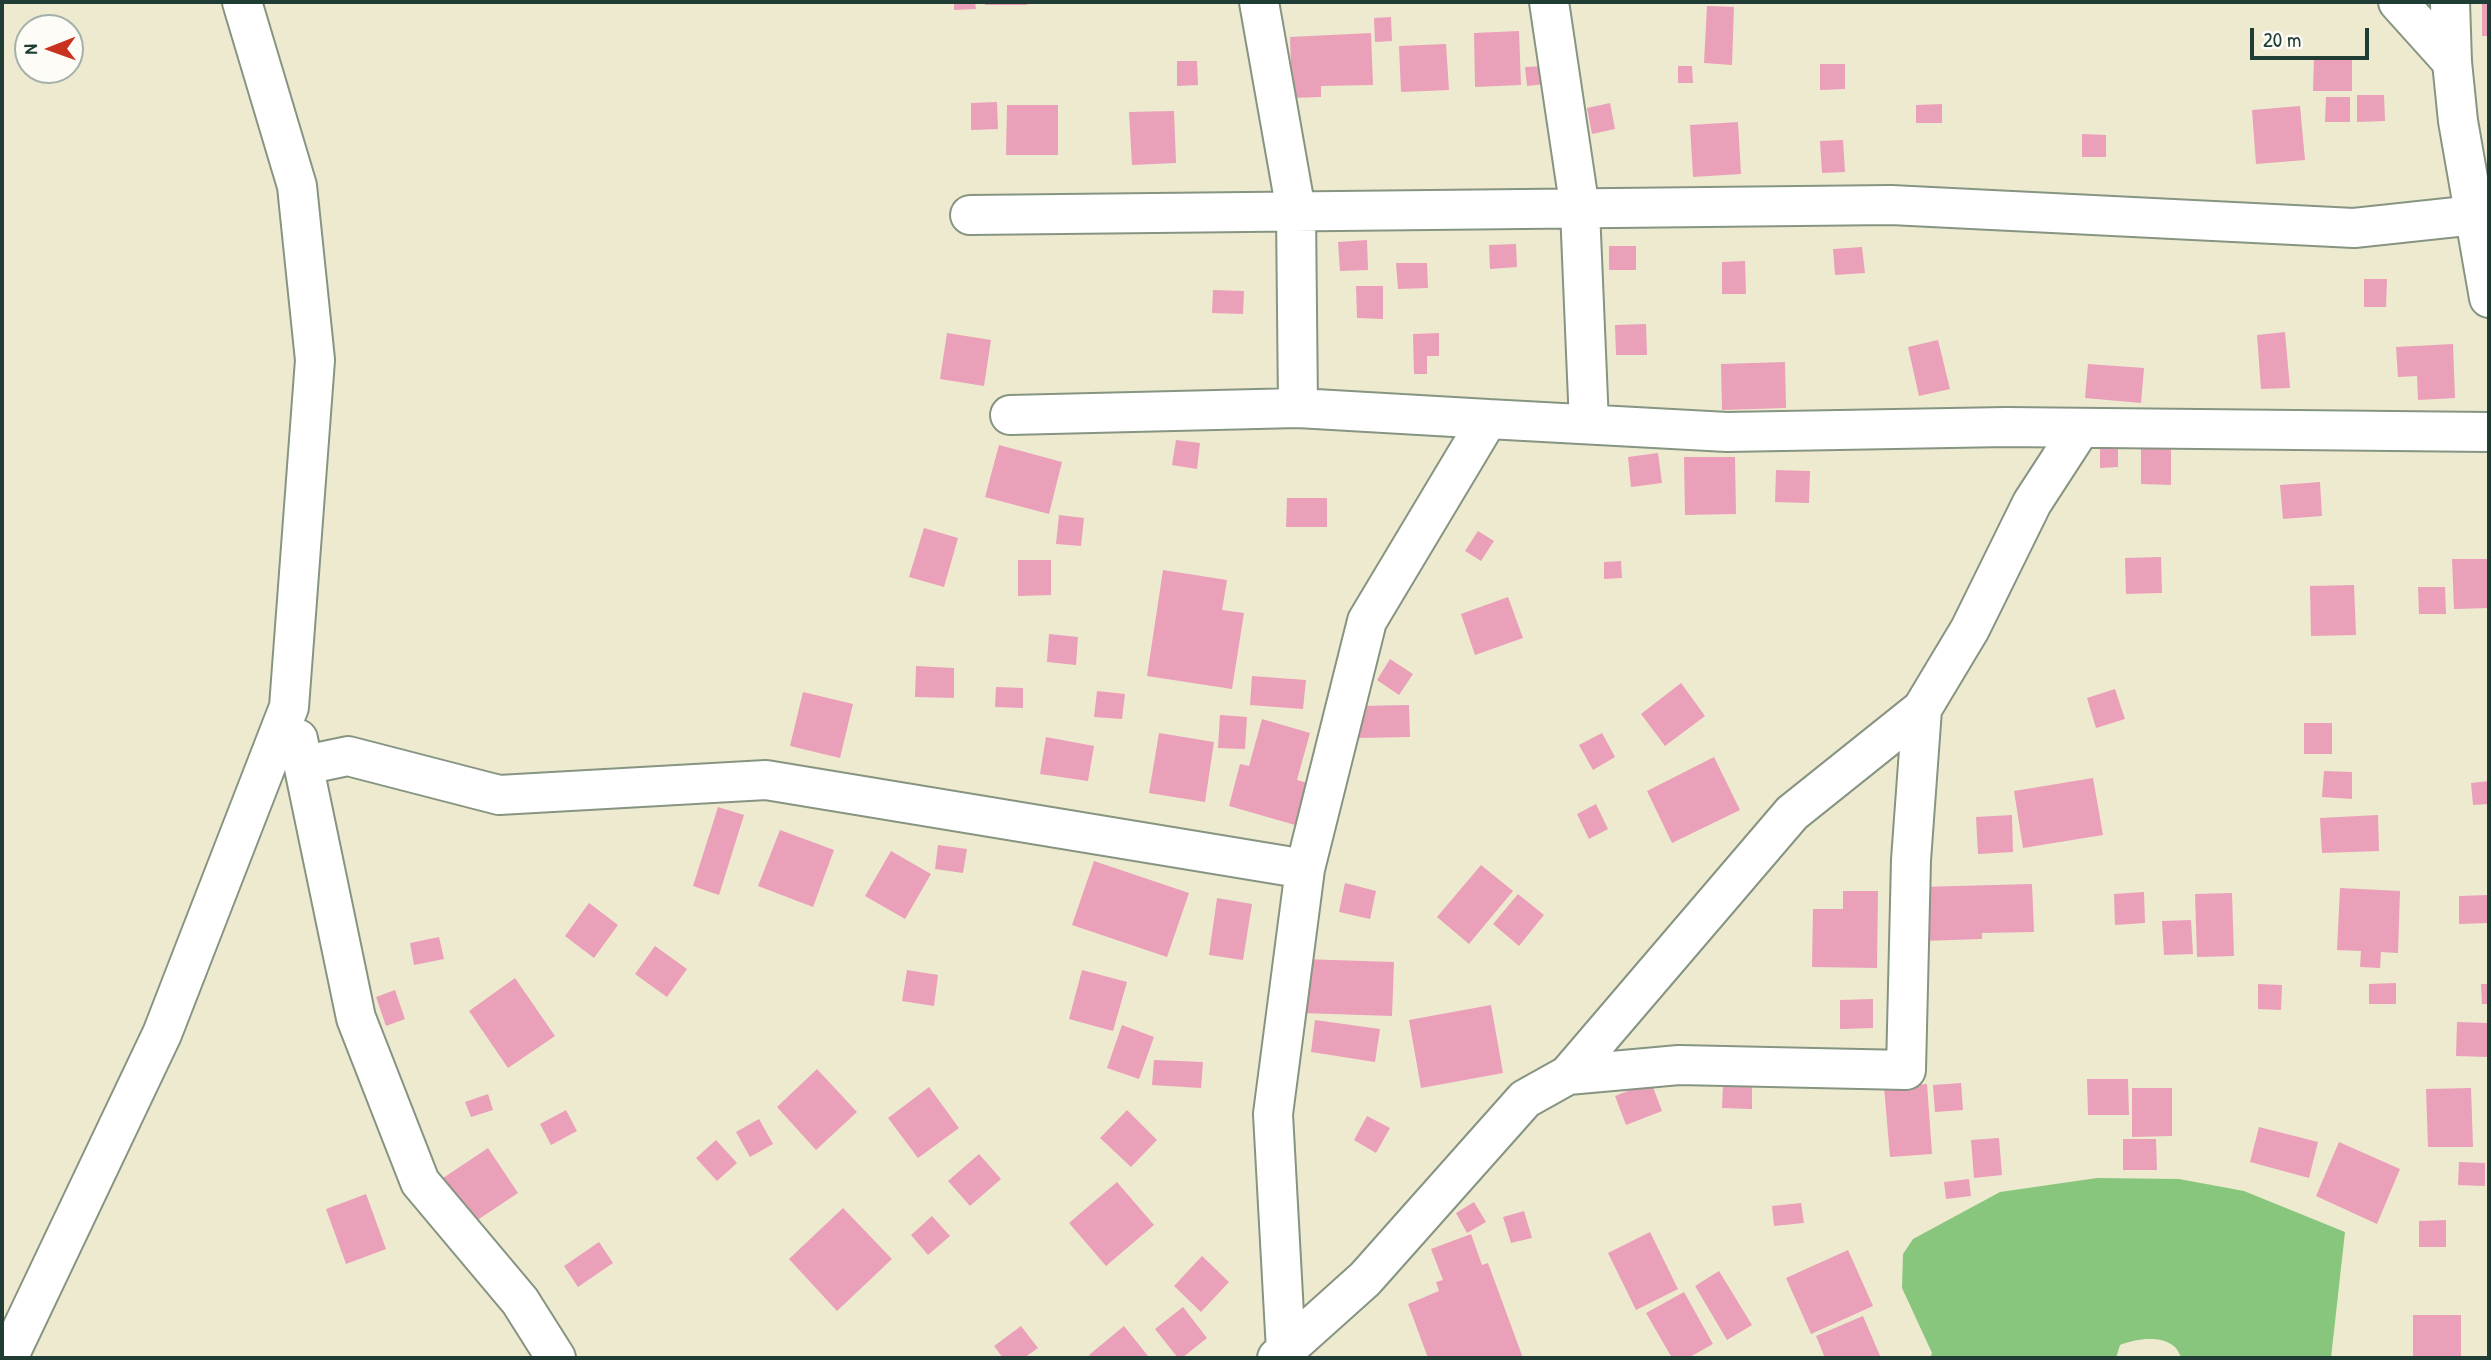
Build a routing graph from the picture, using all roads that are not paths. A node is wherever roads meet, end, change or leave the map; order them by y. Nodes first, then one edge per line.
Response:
1 (242, 2) edge
2 (1259, 2) edge
3 (1549, 2) edge
4 (2398, 2) edge
5 (2450, 2) edge
6 (2452, 62) junction
7 (1580, 210) junction
8 (1296, 211) junction
9 (970, 215) dead end
10 (2475, 215) junction
11 (2489, 298) edge
12 (1298, 408) junction
13 (1010, 415) dead end
14 (1488, 419) junction
15 (1588, 424) junction
16 (2080, 429) junction
17 (2489, 432) edge
18 (289, 707) junction
19 (1922, 709) junction
20 (305, 765) junction
21 (1305, 869) junction
22 (1568, 1075) junction
23 (1281, 1354) edge
24 (8, 1358) edge
25 (556, 1358) edge

1 - 18 street
2 - 8 street
3 - 7 street
4 - 6 street
5 - 6 street
6 - 10 street
7 - 8 street
7 - 10 street
7 - 15 street
8 - 9 street
8 - 12 street
10 - 11 street
12 - 13 street
12 - 14 street
14 - 15 street
14 - 21 street
15 - 16 street
16 - 17 street
16 - 19 street
18 - 20 street
18 - 24 street
19 - 22 street
19 - 22 street
20 - 21 street
20 - 25 street
21 - 23 street
22 - 23 street

